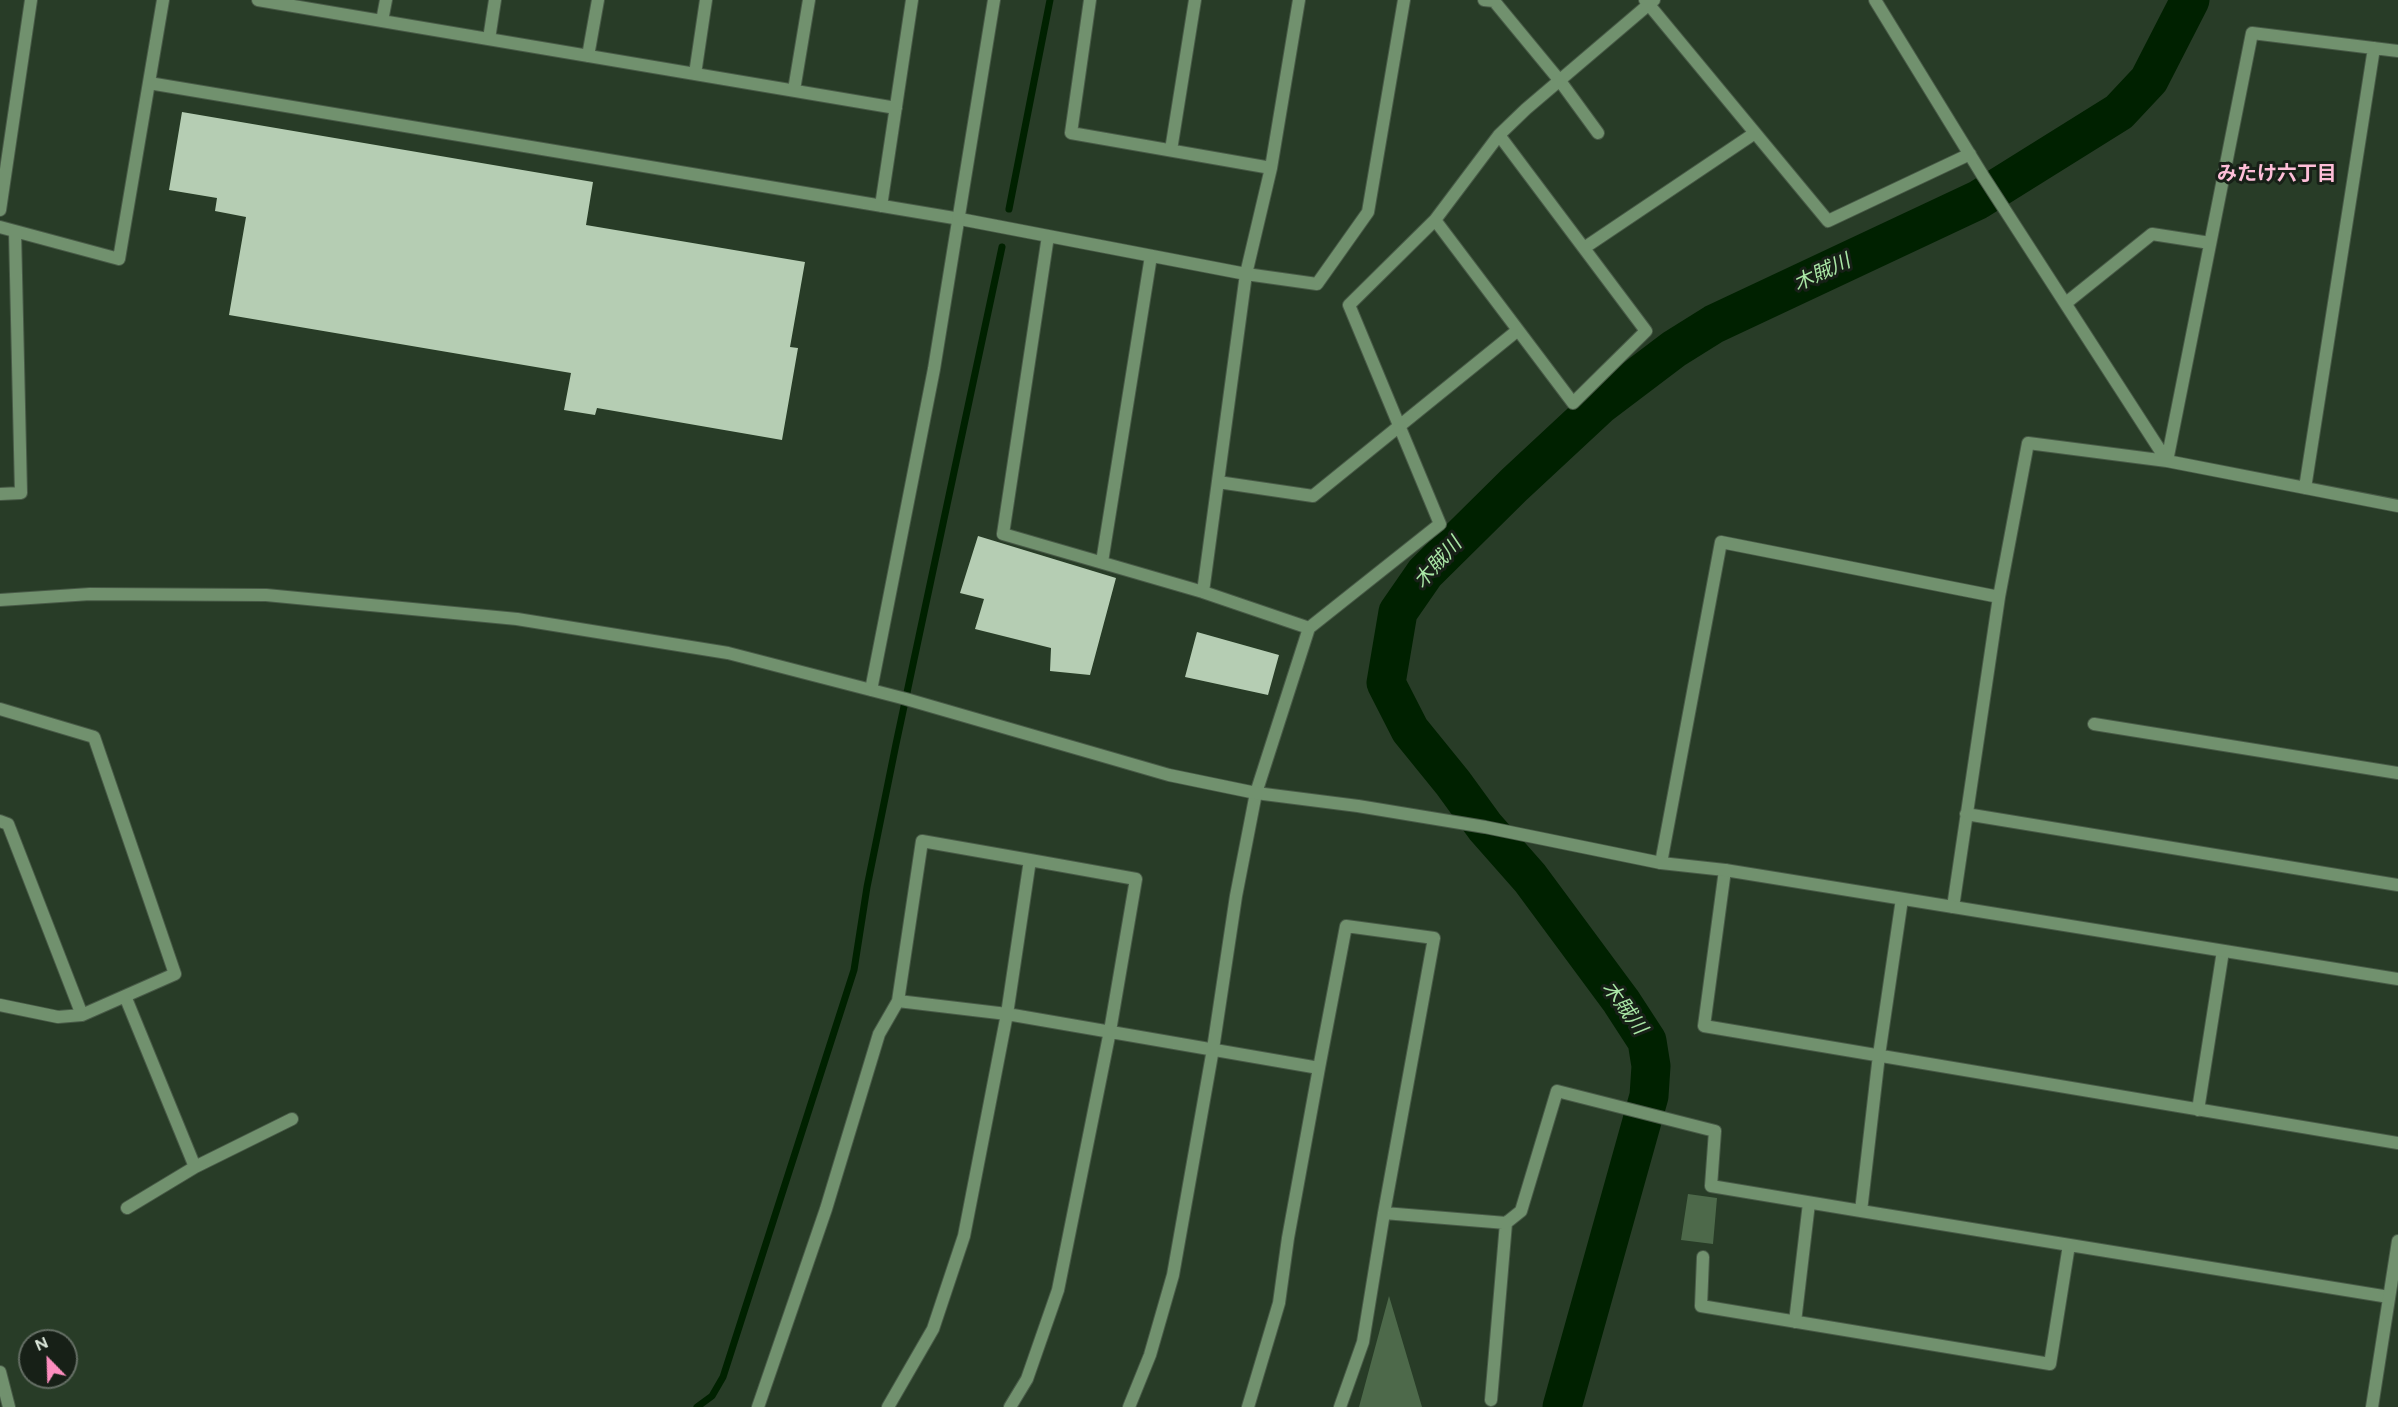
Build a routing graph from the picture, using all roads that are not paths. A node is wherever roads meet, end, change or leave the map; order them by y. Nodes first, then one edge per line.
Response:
1 (31, 0) edge
2 (163, 0) edge
3 (258, 0) edge
4 (386, 0) edge
5 (495, 0) edge
6 (598, 0) edge
7 (706, 0) edge
8 (809, 0) edge
9 (912, 0) edge
10 (994, 0) edge
11 (1090, 0) edge
12 (1195, 0) edge
13 (1299, 0) edge
14 (1404, 0) edge
15 (1484, 0) edge
16 (1875, 0) edge
17 (1650, 2) edge
18 (382, 21) junction
19 (489, 39) junction
20 (2374, 48) junction
21 (2398, 51) edge
22 (588, 56) junction
23 (695, 74) junction
24 (1560, 81) junction
25 (149, 84) junction
26 (795, 84) dead end
27 (896, 108) junction
28 (1598, 133) dead end
29 (1755, 133) junction
30 (1499, 135) junction
31 (1171, 150) junction
32 (1970, 154) junction
33 (1272, 168) junction
34 (881, 206) junction
35 (0, 210) edge
36 (960, 219) junction
37 (1435, 220) junction
38 (0, 227) edge
39 (15, 232) junction
40 (1048, 236) junction
41 (2210, 243) junction
42 (1584, 248) junction
43 (1151, 256) junction
44 (1246, 274) junction
45 (2066, 303) junction
46 (1518, 330) junction
47 (1399, 425) junction
48 (2167, 461) junction
49 (1218, 482) junction
50 (2305, 488) junction
51 (0, 494) edge
52 (2398, 506) edge
53 (1102, 562) junction
54 (1203, 592) junction
55 (1999, 597) junction
56 (0, 600) edge
57 (1309, 628) junction
58 (871, 690) junction
59 (0, 709) edge
60 (2094, 724) dead end
61 (2398, 773) edge
62 (1256, 793) junction
63 (1966, 814) junction
64 (0, 821) edge
65 (1030, 860) junction
66 (1661, 863) junction
67 (1725, 870) junction
68 (2398, 885) edge
69 (1902, 899) junction
70 (1953, 907) junction
71 (2223, 951) junction
72 (2398, 979) edge
73 (125, 996) junction
74 (898, 1001) junction
75 (0, 1005) edge
76 (1007, 1014) junction
77 (82, 1015) junction
78 (1110, 1031) junction
79 (1213, 1049) junction
80 (1879, 1055) junction
81 (1319, 1068) junction
82 (2198, 1110) junction
83 (292, 1119) dead end
84 (2398, 1143) edge
85 (195, 1167) junction
86 (1809, 1203) junction
87 (127, 1208) dead end
88 (1861, 1211) junction
89 (1384, 1213) junction
90 (1506, 1223) junction
91 (2398, 1241) edge
92 (2069, 1245) junction
93 (1703, 1257) dead end
94 (2389, 1297) junction
95 (1795, 1322) junction
96 (0, 1372) edge
97 (1491, 1400) dead end
98 (9, 1407) edge
99 (758, 1407) edge
100 (888, 1407) edge
101 (1010, 1407) edge
102 (1129, 1407) edge
103 (1248, 1407) edge
104 (1340, 1407) edge
105 (2372, 1407) edge

1 - 35 street
2 - 25 street
3 - 18 street
4 - 18 street
5 - 19 street
6 - 22 street
7 - 23 street
8 - 26 street
9 - 27 street
10 - 36 street
11 - 31 street
12 - 31 street
13 - 33 street
14 - 44 street
15 - 24 street
16 - 32 street
17 - 24 street
17 - 29 street
18 - 19 street
19 - 22 street
20 - 21 street
20 - 41 street
20 - 50 street
22 - 23 street
23 - 27 street
24 - 28 street
24 - 30 street
25 - 34 street
25 - 39 street
27 - 34 street
29 - 32 street
29 - 42 street
30 - 37 street
30 - 42 street
31 - 33 street
32 - 45 street
33 - 44 street
34 - 36 street
36 - 40 street
36 - 58 street
37 - 46 street
37 - 47 street
38 - 39 street
39 - 51 street
40 - 43 street
40 - 53 street
41 - 45 street
41 - 48 street
42 - 46 street
43 - 44 street
43 - 53 street
44 - 49 street
45 - 48 street
46 - 47 street
47 - 49 street
47 - 57 street
48 - 50 street
48 - 55 street
49 - 54 street
50 - 52 street
53 - 54 street
54 - 57 street
55 - 63 street
55 - 66 street
56 - 58 street
57 - 62 street
58 - 62 street
59 - 73 street
60 - 61 street
62 - 66 street
62 - 79 street
63 - 68 street
63 - 70 street
64 - 77 street
65 - 74 street
65 - 76 street
65 - 78 street
66 - 67 street
67 - 69 street
67 - 80 street
69 - 70 street
69 - 80 street
70 - 71 street
71 - 72 street
71 - 82 street
73 - 77 street
73 - 85 street
74 - 76 street
74 - 99 street
75 - 77 street
76 - 78 street
76 - 100 street
78 - 79 street
78 - 101 street
79 - 81 street
79 - 102 street
80 - 82 street
80 - 88 street
81 - 89 street
81 - 103 street
82 - 84 street
83 - 85 street
85 - 87 street
86 - 88 street
86 - 90 street
86 - 95 street
88 - 92 street
89 - 90 street
89 - 104 street
90 - 97 street
91 - 94 street
92 - 94 street
92 - 95 street
93 - 95 street
94 - 105 street
96 - 98 street

